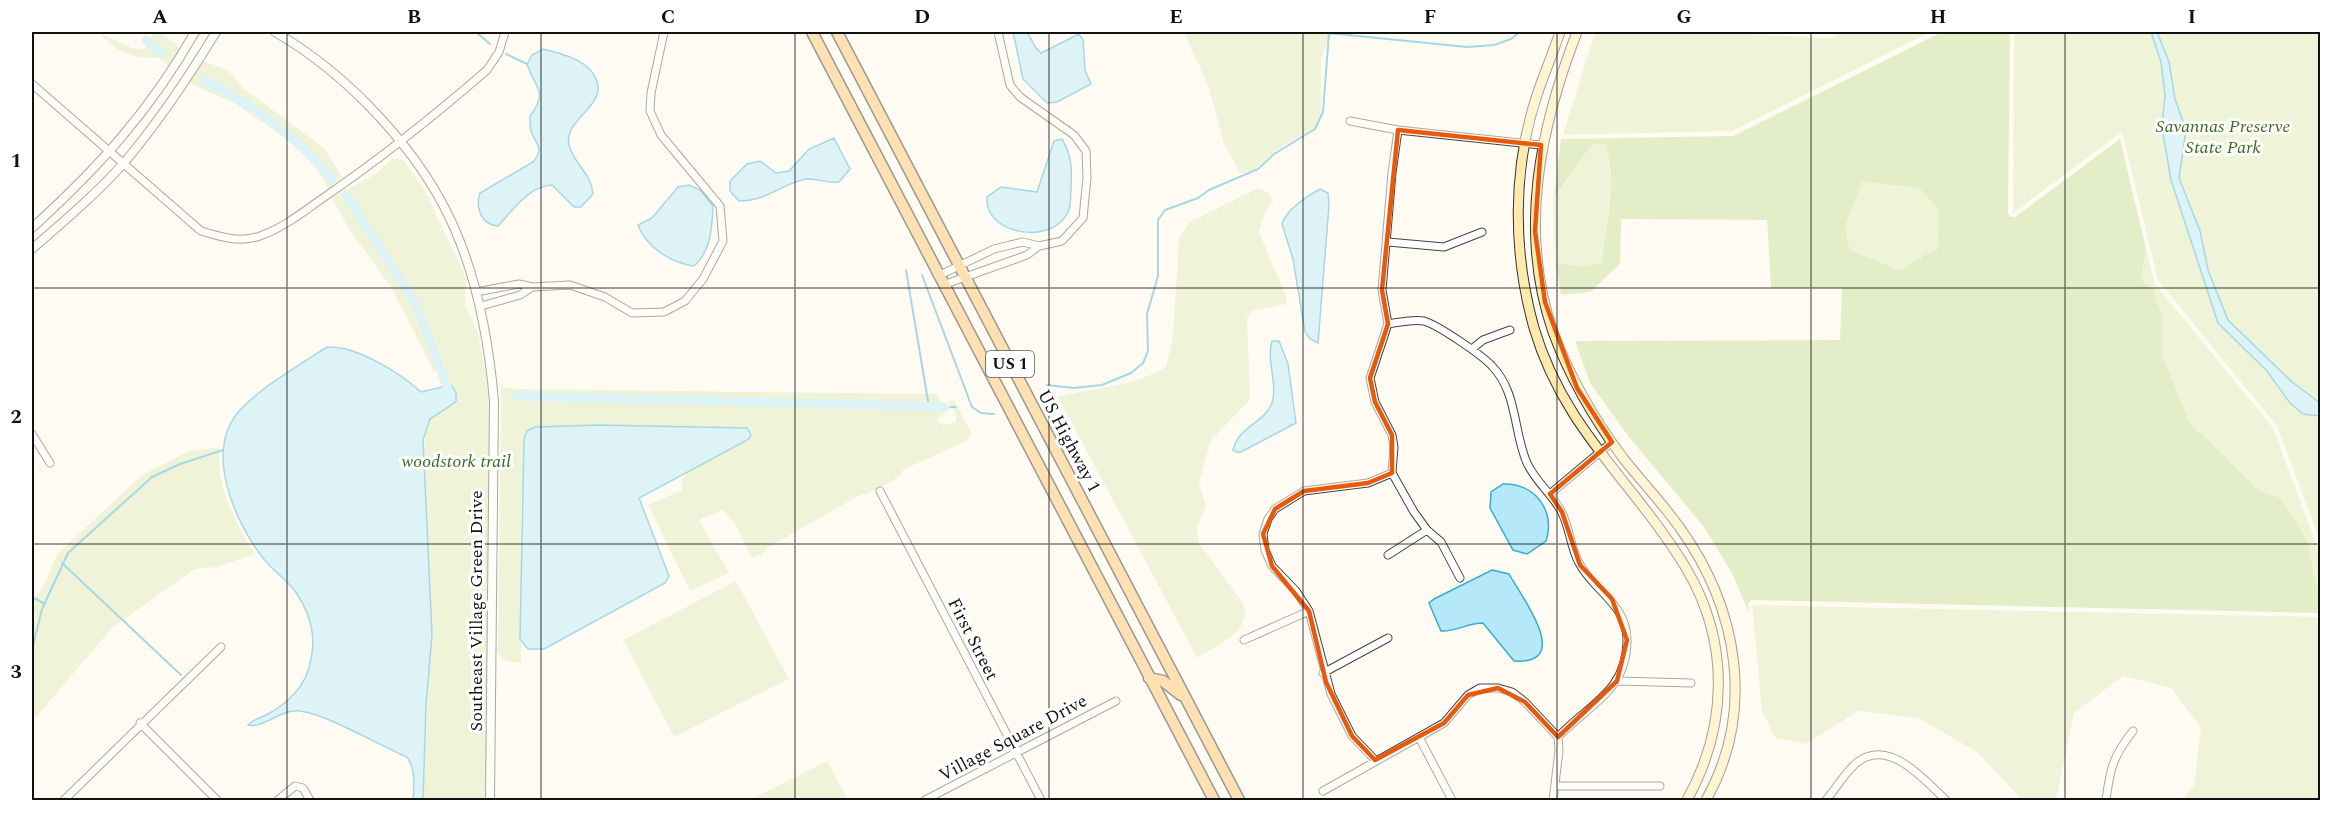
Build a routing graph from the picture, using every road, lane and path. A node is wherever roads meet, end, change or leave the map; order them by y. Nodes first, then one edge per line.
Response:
1 (195, 32) edge
2 (216, 32) edge
3 (275, 32) edge
4 (505, 32) edge
5 (664, 32) edge
6 (812, 32) edge
7 (837, 32) edge
8 (998, 32) edge
9 (1560, 32) edge
10 (1576, 32) edge
11 (32, 84) edge
12 (1350, 121) dead end
13 (1398, 130) junction
14 (400, 142) junction
15 (1525, 142) junction
16 (1541, 145) junction
17 (110, 153) junction
18 (123, 164) junction
19 (32, 228) edge
20 (1482, 232) dead end
21 (1388, 242) junction
22 (1039, 246) junction
23 (32, 249) edge
24 (962, 272) junction
25 (941, 281) junction
26 (532, 287) junction
27 (476, 292) junction
28 (481, 306) junction
29 (1388, 324) junction
30 (1510, 330) dead end
31 (1472, 349) junction
32 (32, 434) edge
33 (1612, 442) junction
34 (1599, 453) junction
35 (50, 463) dead end
36 (1392, 472) junction
37 (880, 491) dead end
38 (1550, 494) junction
39 (1427, 530) junction
40 (1388, 555) dead end
41 (1460, 578) dead end
42 (1309, 611) junction
43 (1388, 638) dead end
44 (1244, 640) dead end
45 (221, 647) dead end
46 (1323, 673) junction
47 (1149, 678) junction
48 (1617, 681) junction
49 (1691, 683) dead end
50 (1184, 697) junction
51 (1116, 701) dead end
52 (140, 723) junction
53 (2133, 731) dead end
54 (1558, 737) junction
55 (1420, 739) junction
56 (1015, 753) junction
57 (1375, 760) junction
58 (1555, 786) junction
59 (1660, 786) dead end
60 (1323, 791) dead end
61 (64, 801) edge
62 (217, 801) edge
63 (278, 801) edge
64 (310, 801) edge
65 (490, 801) edge
66 (925, 801) edge
67 (1041, 801) edge
68 (1214, 801) edge
69 (1239, 801) edge
70 (1452, 801) edge
71 (1553, 801) edge
72 (1687, 801) edge
73 (1706, 801) edge
74 (1826, 801) edge
75 (1946, 801) edge
76 (2106, 801) edge

1 - 17 street
2 - 18 street
3 - 14 street, Southeast Village Green Drive
4 - 14 street
5 - 26 street
6 - 25 main road, US 1
7 - 24 main road, US Highway 1 / US 1
8 - 22 street
9 - 15 main road
10 - 16 main road
11 - 17 street
12 - 13 street
13 - 15 street
13 - 21 street
14 - 18 street
14 - 27 street, Southeast Village Green Drive
15 - 16 street
15 - 34 main road
16 - 33 main road
17 - 18 street
17 - 19 street
18 - 23 street
20 - 21 street
21 - 29 street
22 - 24 street
22 - 24 street
24 - 25 street
24 - 50 main road, US Highway 1 / US 1
25 - 47 main road, US 1
26 - 27 street
26 - 28 street
27 - 28 street, Southeast Village Green Drive
28 - 65 street, Southeast Village Green Drive
29 - 31 street
29 - 36 street
30 - 31 street
31 - 38 street
32 - 35 street
33 - 34 street
33 - 73 main road
34 - 38 street
34 - 72 main road
36 - 39 street
36 - 42 street
37 - 56 street, First Street
38 - 48 street
39 - 40 street
39 - 41 street
42 - 44 street
42 - 46 street
43 - 46 street
45 - 52 street
46 - 57 street
47 - 50 main road
47 - 68 main road, US 1
48 - 49 street
48 - 54 street
50 - 69 main road, US Highway 1 / US 1
51 - 56 street, Village Square Drive
52 - 61 street
52 - 62 street
53 - 76 street
54 - 55 street
54 - 58 street
55 - 57 street
55 - 70 street
56 - 66 street, Village Square Drive
56 - 67 street, First Street
57 - 60 street
58 - 59 street
58 - 71 street
63 - 64 street
74 - 75 street

